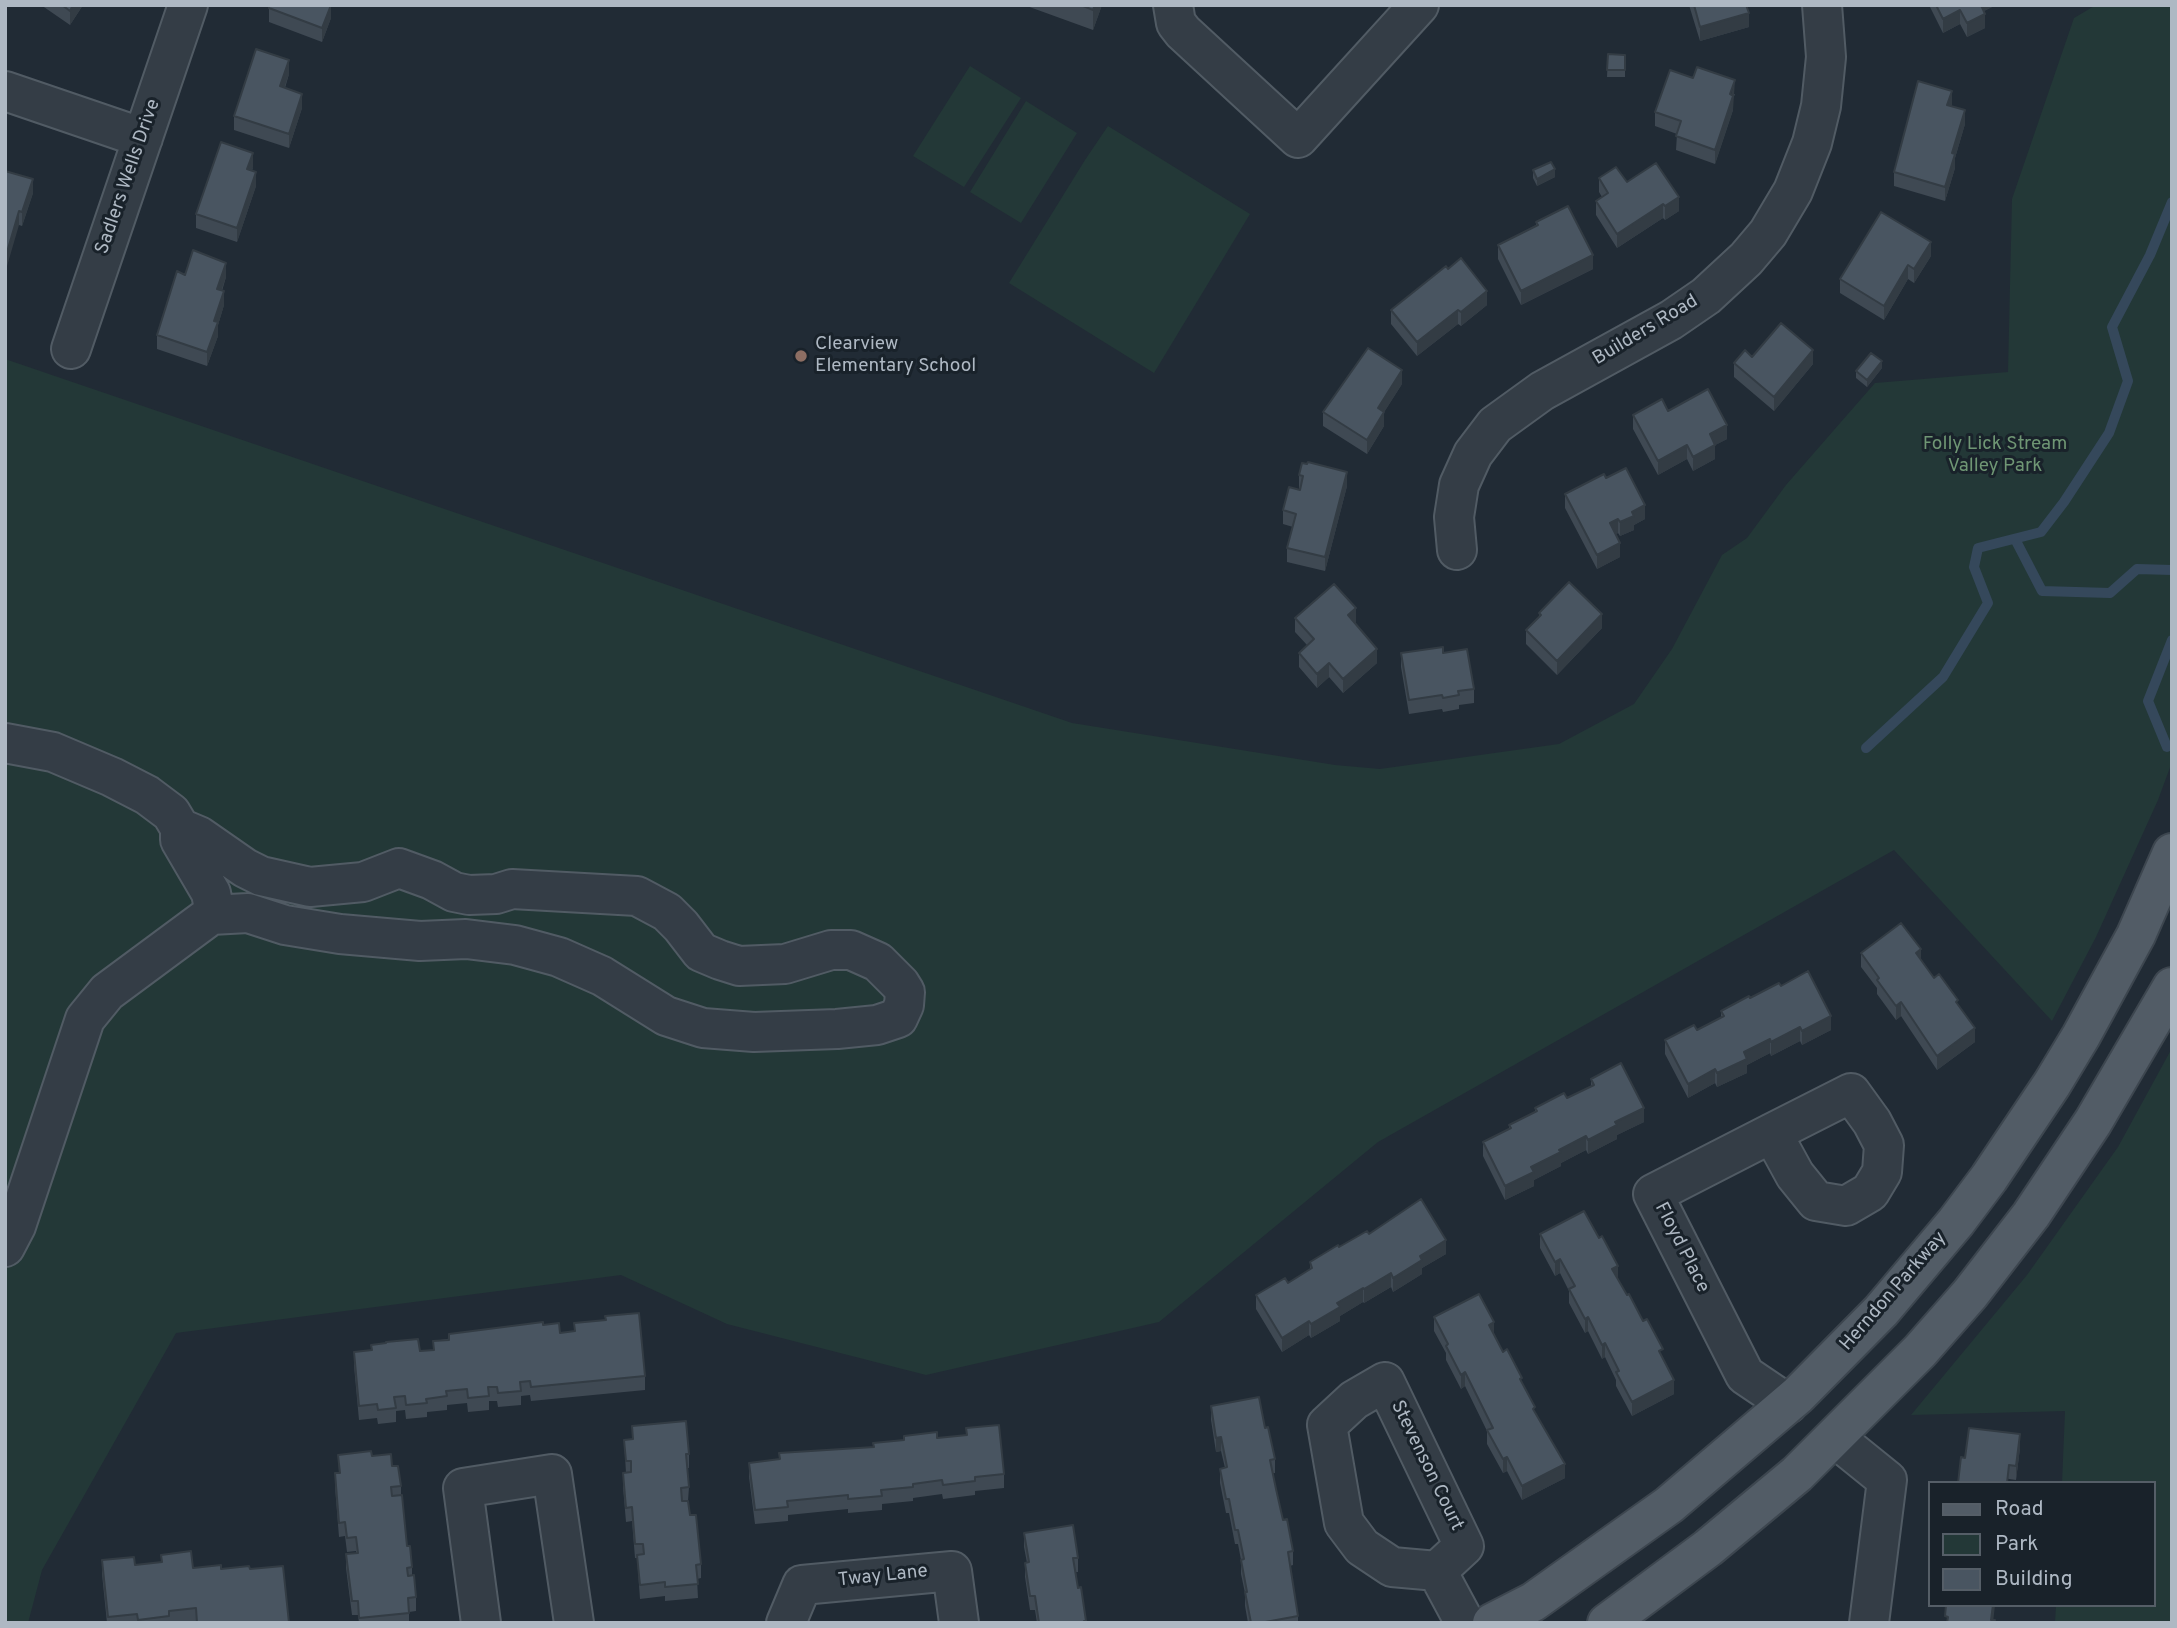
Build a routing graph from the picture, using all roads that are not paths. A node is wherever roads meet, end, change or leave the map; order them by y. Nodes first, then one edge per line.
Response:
1 (188, 5) edge
2 (1172, 5) edge
3 (1419, 5) edge
4 (1822, 5) edge
5 (5, 91) edge
6 (143, 138) junction
7 (71, 349) dead end
8 (1457, 550) dead end
9 (5, 743) edge
10 (180, 828) junction
11 (2172, 853) edge
12 (215, 909) dead end
13 (2172, 987) edge
14 (1772, 1133) dead end
15 (5, 1247) edge
16 (1788, 1404) junction
17 (1835, 1438) junction
18 (1437, 1571) junction
19 (481, 1623) edge
20 (574, 1623) edge
21 (786, 1623) edge
22 (959, 1623) edge
23 (1465, 1623) edge
24 (1492, 1623) edge
25 (1607, 1623) edge
26 (1869, 1623) edge

1 - 6 street, Sadlers Wells Drive
2 - 3 street
4 - 8 street, Builders Road
5 - 6 street
6 - 7 street, Sadlers Wells Drive
9 - 10 street
10 - 12 street
10 - 15 street
11 - 16 main road, Herndon Parkway
13 - 17 main road
14 - 16 street, Floyd Place
16 - 24 main road, Herndon Parkway
17 - 25 main road
17 - 26 street
18 - 18 street, Stevenson Court
18 - 23 street
19 - 20 street
21 - 22 street, Tway Lane

